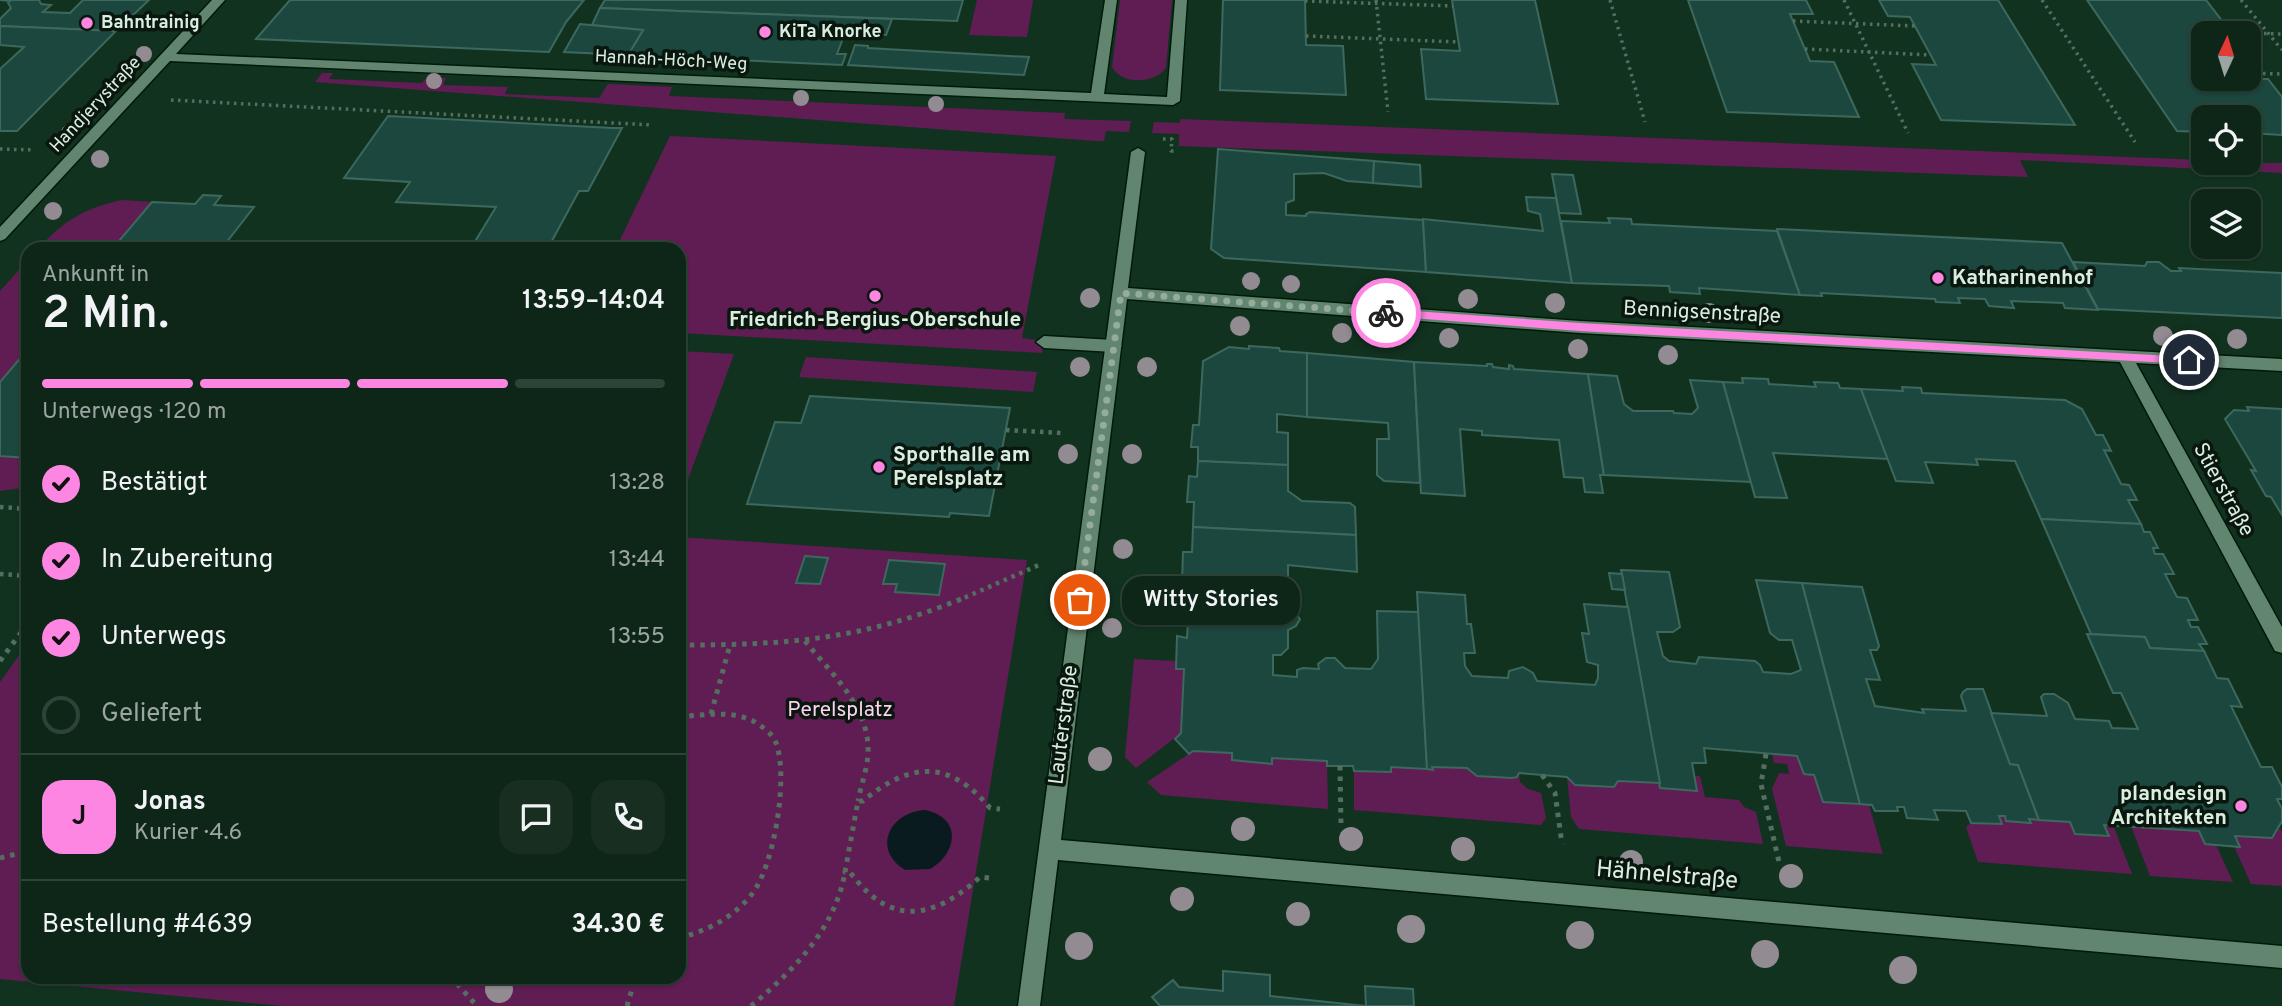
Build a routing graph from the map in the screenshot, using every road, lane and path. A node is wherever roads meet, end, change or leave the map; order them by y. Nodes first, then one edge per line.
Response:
1 (219, 0) edge
2 (1111, 0) edge
3 (1181, 0) edge
4 (1610, 0) edge
5 (1844, 0) edge
6 (2042, 0) edge
7 (2241, 0) edge
8 (1305, 1) edge
9 (1376, 2) edge
10 (1453, 6) dead end
11 (1793, 21) dead end
12 (1856, 23) junction
13 (1914, 26) dead end
14 (2261, 34) edge
15 (2270, 34) junction
16 (2282, 34) edge
17 (1306, 36) dead end
18 (1378, 39) junction
19 (1459, 42) dead end
20 (1805, 49) dead end
21 (2282, 50) edge
22 (1870, 52) junction
23 (1930, 55) dead end
24 (167, 57) junction
25 (2261, 73) edge
26 (2282, 74) edge
27 (1097, 98) junction
28 (160, 100) dead end
29 (1388, 112) dead end
30 (1645, 122) dead end
31 (652, 125) dead end
32 (1908, 133) dead end
33 (1163, 139) dead end
34 (2135, 142) dead end
35 (0, 149) edge
36 (43, 150) dead end
37 (1174, 151) dead end
38 (1138, 152) dead end
39 (0, 236) edge
40 (1121, 293) junction
41 (1044, 342) dead end
42 (1114, 346) junction
43 (2125, 357) junction
44 (2282, 365) edge
45 (1006, 430) dead end
46 (1060, 433) dead end
47 (0, 507) edge
48 (21, 508) edge
49 (1039, 565) dead end
50 (0, 574) edge
51 (21, 576) edge
52 (21, 632) edge
53 (805, 641) junction
54 (686, 645) edge
55 (730, 645) junction
56 (2282, 645) edge
57 (0, 661) edge
58 (711, 714) junction
59 (686, 716) edge
60 (1766, 754) dead end
61 (1340, 766) dead end
62 (1542, 775) dead end
63 (858, 801) junction
64 (1000, 809) dead end
65 (1341, 825) dead end
66 (1562, 844) dead end
67 (1048, 849) junction
68 (21, 853) edge
69 (0, 858) edge
70 (1779, 862) dead end
71 (845, 872) junction
72 (989, 878) dead end
73 (686, 936) edge
74 (2282, 957) edge
75 (457, 984) edge
76 (634, 984) edge
77 (477, 1006) edge
78 (627, 1006) edge
79 (751, 1006) edge
80 (1029, 1006) edge

1 - 24 street, Handjerystraße
2 - 27 street
3 - 27 street, Hannah-Höch-Weg
4 - 30 path
5 - 12 path
6 - 34 path
7 - 15 path
8 - 9 path
9 - 10 path
9 - 18 path
11 - 12 path
12 - 13 path
12 - 22 path
14 - 15 path
15 - 16 path
15 - 21 path
17 - 18 path
18 - 19 path
18 - 29 path
20 - 22 path
22 - 23 path
22 - 32 path
24 - 27 street, Hannah-Höch-Weg
24 - 39 street, Handjerystraße
25 - 26 path
28 - 31 path
33 - 37 path
35 - 36 path
38 - 40 street, Lauterstraße
40 - 42 street, Lauterstraße
40 - 43 street, Bennigsenstraße
41 - 42 street
42 - 67 street, Lauterstraße
43 - 44 street, Bennigsenstraße
43 - 56 street, Stierstraße
45 - 46 path
47 - 48 path
49 - 53 path
50 - 51 path
52 - 57 path
53 - 55 path
53 - 63 path
54 - 55 path
55 - 58 path
58 - 59 path
58 - 73 path
60 - 70 path
61 - 65 path
62 - 66 path
63 - 64 path
63 - 71 path
67 - 74 street, Hähnelstraße
67 - 80 street, Lauterstraße
68 - 69 path
71 - 72 path
71 - 79 path
75 - 77 path
76 - 78 path

